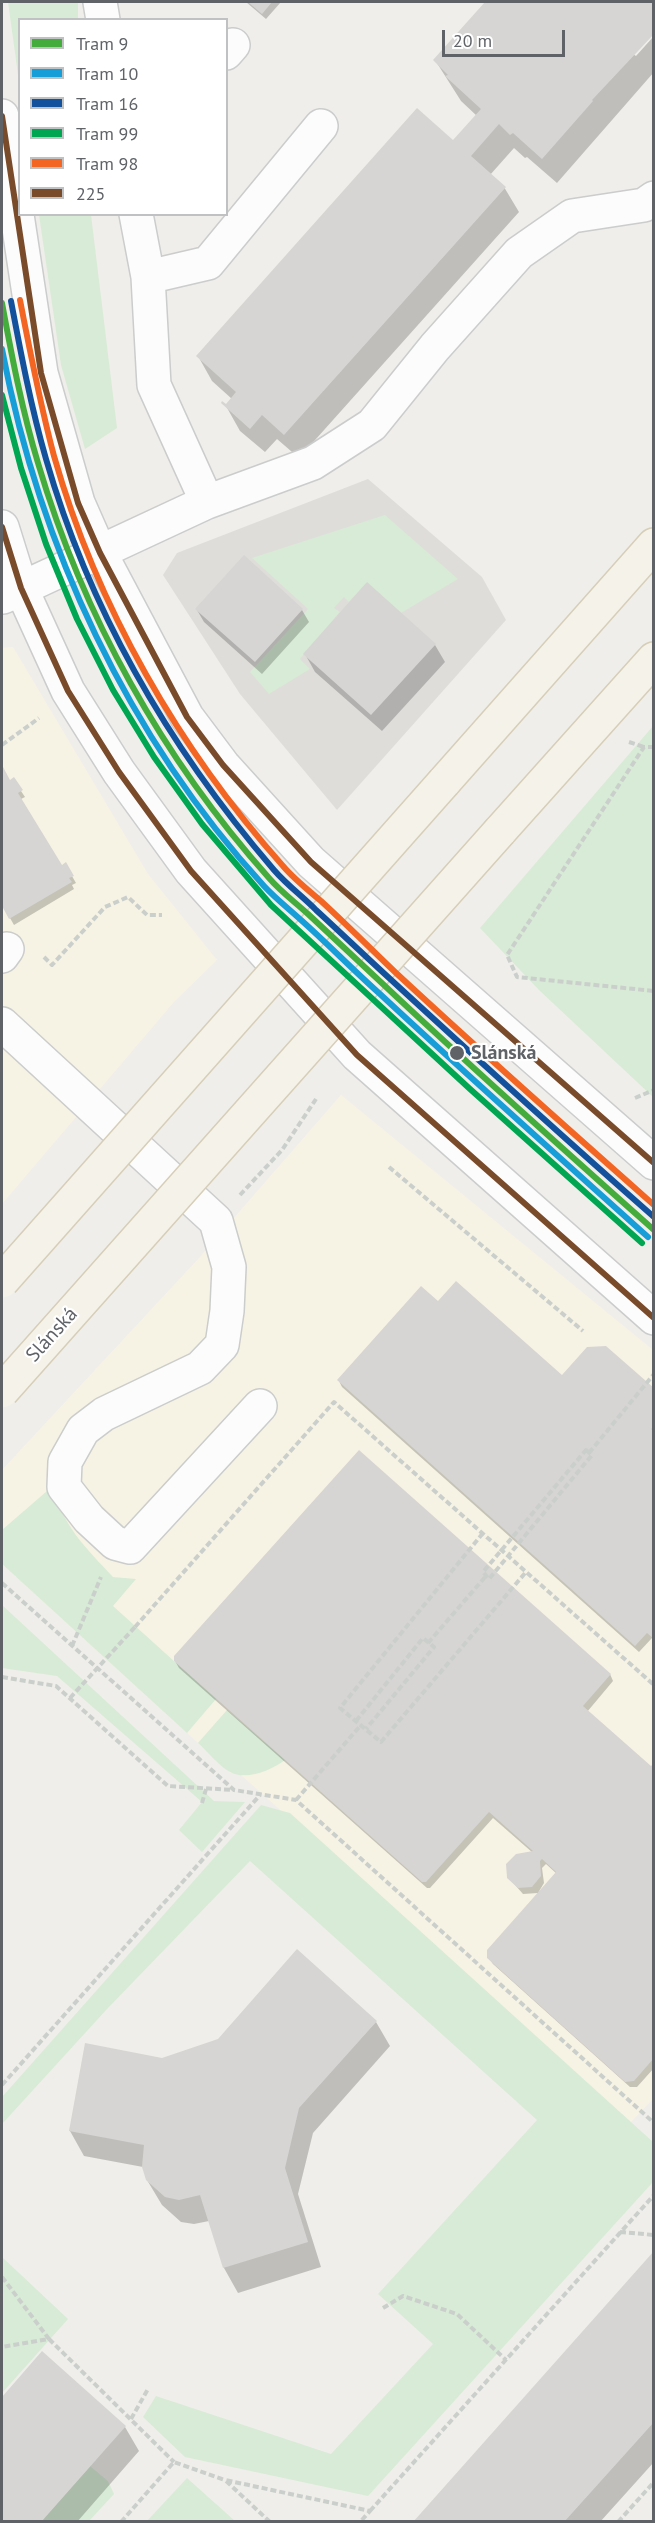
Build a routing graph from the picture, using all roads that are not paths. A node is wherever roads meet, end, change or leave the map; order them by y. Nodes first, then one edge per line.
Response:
1 (100, 2) edge
2 (103, 18) edge
3 (2, 116) edge
4 (321, 126) dead end
5 (654, 198) edge
6 (136, 216) edge
7 (148, 277) junction
8 (207, 502) junction
9 (2, 527) edge
10 (654, 545) edge
11 (100, 553) junction
12 (11, 593) edge
13 (654, 659) edge
14 (2, 1024) edge
15 (654, 1163) edge
16 (2, 1281) edge
17 (654, 1318) edge
18 (2, 1391) edge
19 (260, 1406) dead end

1 - 2 street
3 - 11 street
4 - 7 street
5 - 8 street
6 - 7 street
7 - 8 street
8 - 11 street
9 - 12 street
10 - 16 main road, bridge
11 - 12 street
11 - 15 street
12 - 17 street
13 - 18 main road, Slánská, bridge
14 - 19 street

